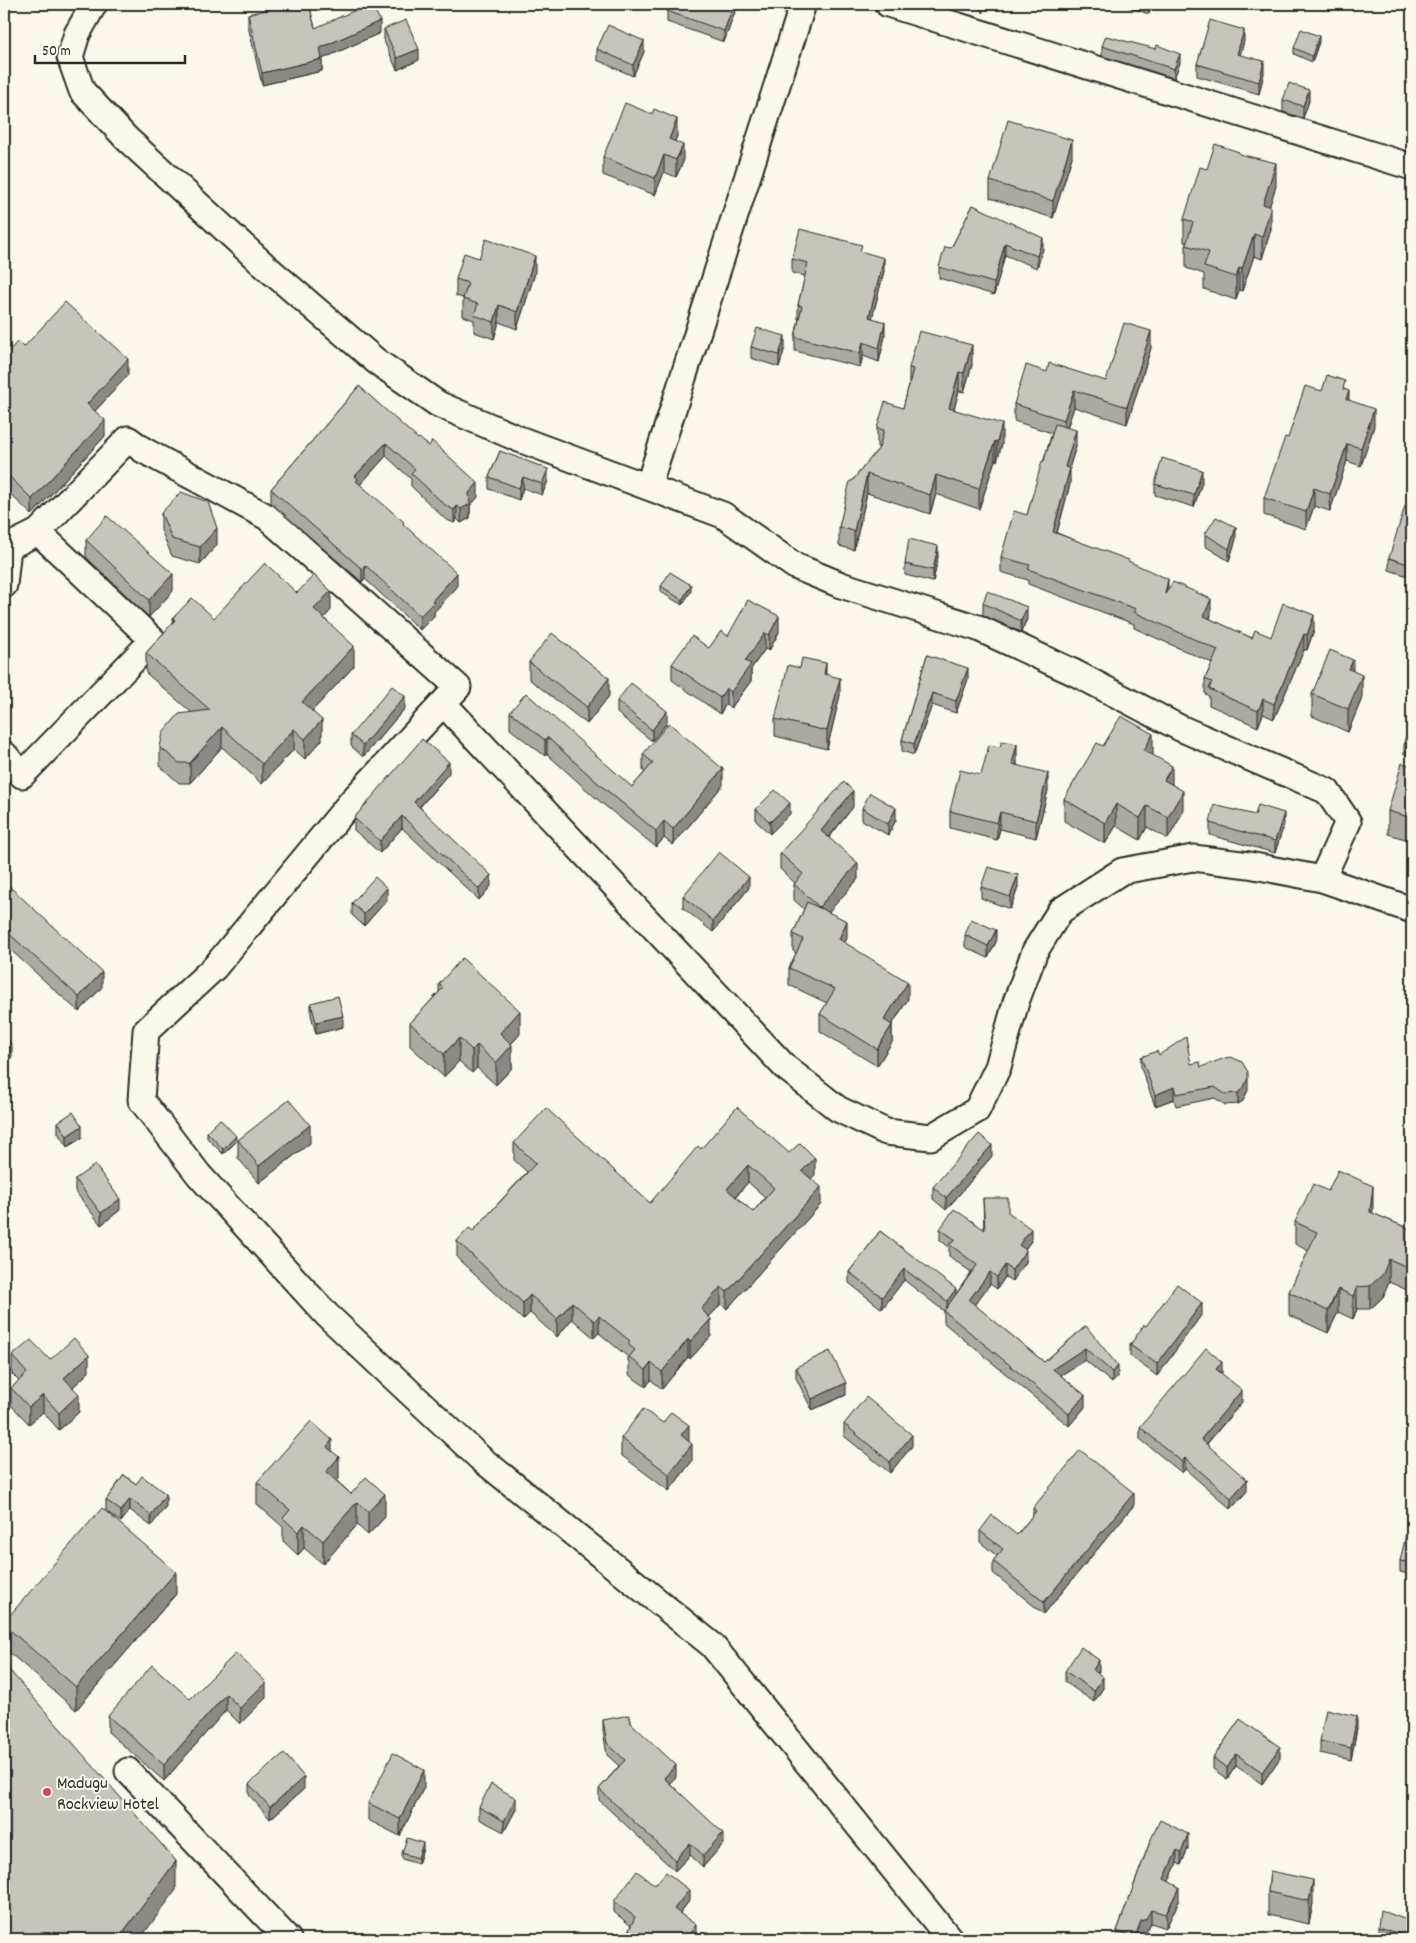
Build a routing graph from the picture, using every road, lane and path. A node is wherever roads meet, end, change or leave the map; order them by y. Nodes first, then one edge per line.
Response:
1 (94, 4) edge
2 (803, 4) edge
3 (888, 4) edge
4 (1412, 167) edge
5 (648, 488) junction
6 (38, 532) junction
7 (4, 585) edge
8 (443, 703) junction
9 (4, 754) edge
10 (1322, 879) junction
11 (1412, 910) edge
12 (128, 1771) dead end
13 (288, 1939) edge
14 (950, 1939) edge

1 - 5 street
2 - 5 street
3 - 4 street
5 - 10 street
6 - 7 street
6 - 8 street
6 - 9 street
8 - 10 street
8 - 14 street
10 - 11 street
12 - 13 street

